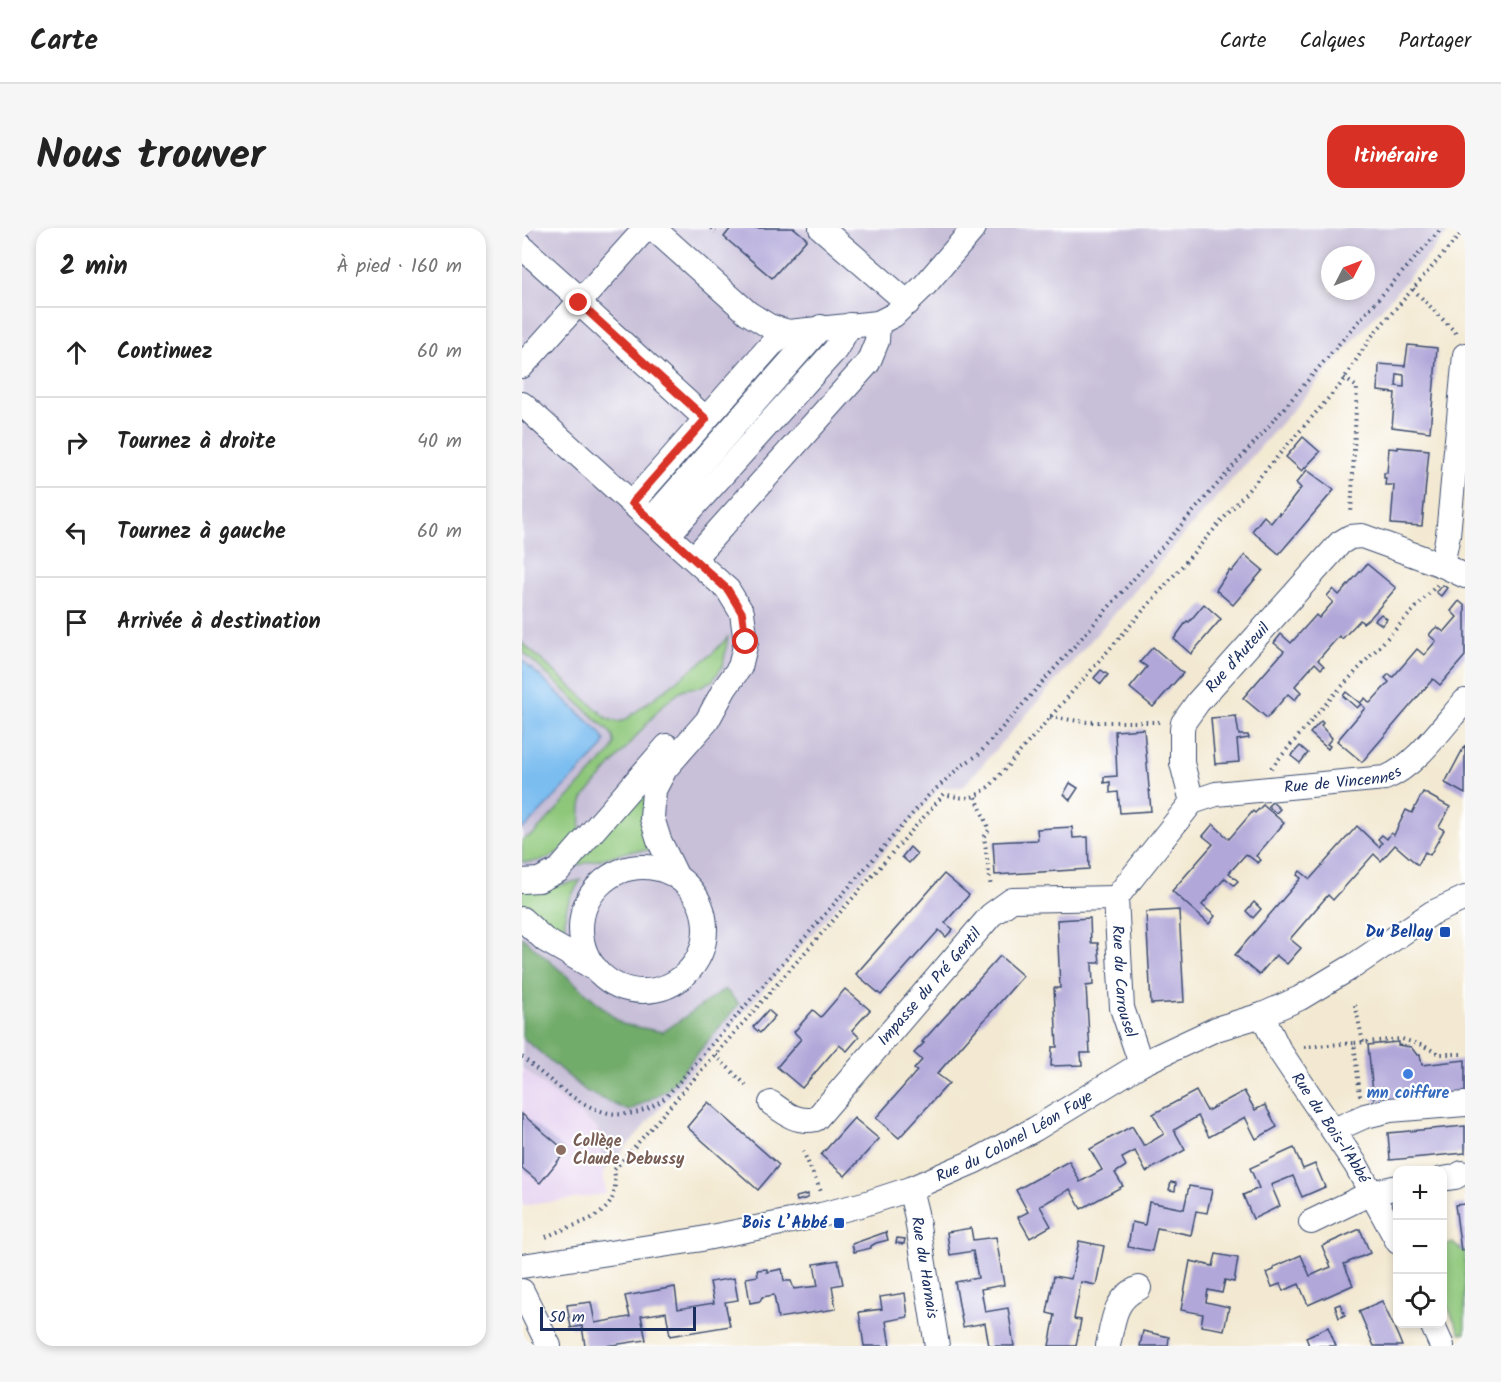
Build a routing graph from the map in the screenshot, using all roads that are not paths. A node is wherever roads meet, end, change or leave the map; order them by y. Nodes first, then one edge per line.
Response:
1 (646, 228) edge
2 (653, 228) edge
3 (821, 228) edge
4 (974, 228) edge
5 (522, 247) edge
6 (580, 301) junction
7 (908, 303) junction
8 (878, 323) junction
9 (850, 325) junction
10 (821, 327) junction
11 (788, 332) junction
12 (1463, 347) edge
13 (522, 366) edge
14 (522, 404) edge
15 (706, 419) junction
16 (632, 503) junction
17 (660, 527) junction
18 (694, 558) junction
19 (1449, 573) edge
20 (725, 688) junction
21 (1465, 702) edge
22 (1192, 802) junction
23 (614, 873) junction
24 (549, 876) junction
25 (677, 877) junction
26 (522, 881) edge
27 (1463, 892) edge
28 (1116, 898) junction
29 (522, 919) edge
30 (596, 969) junction
31 (1262, 1015) junction
32 (1141, 1064) junction
33 (771, 1103) dead end
34 (1465, 1104) edge
35 (1334, 1130) junction
36 (1393, 1188) edge
37 (910, 1189) junction
38 (1371, 1193) junction
39 (1311, 1222) dead end
40 (1393, 1233) edge
41 (522, 1266) edge
42 (1140, 1288) dead end
43 (522, 1291) edge
44 (1434, 1328) edge
45 (549, 1346) edge
46 (937, 1346) edge
47 (1108, 1346) edge
48 (1442, 1346) edge

1 - 6 street
2 - 11 street
3 - 7 street
4 - 7 street
5 - 6 street
6 - 13 street
6 - 15 street
7 - 8 street
8 - 9 street
8 - 18 street
9 - 10 street
9 - 17 street
10 - 11 street
10 - 17 street
11 - 15 street
12 - 19 street
14 - 16 street
15 - 16 street
16 - 17 street
17 - 18 street
18 - 20 street
19 - 22 street, Rue d'Auteuil
20 - 24 street
20 - 25 street
21 - 22 street, Rue de Vincennes
22 - 28 street
23 - 24 street
23 - 25 street
23 - 30 street
24 - 26 street
25 - 30 street
27 - 31 street, Rue du Colonel Léon Faye
28 - 32 street, Rue du Carrousel
28 - 33 street, Impasse du Pré Gentil
29 - 30 street
31 - 32 street, Rue du Colonel Léon Faye
31 - 35 street, Rue du Bois-l'Abbé
32 - 37 street, Rue du Colonel Léon Faye
34 - 35 street
35 - 38 street, Rue du Bois-l'Abbé
36 - 38 street
37 - 41 street, Rue du Colonel Léon Faye
37 - 46 street, Rue du Harnais
38 - 39 street
38 - 40 street, Rue du Bois-l'Abbé
42 - 47 street
43 - 45 street
44 - 48 street

